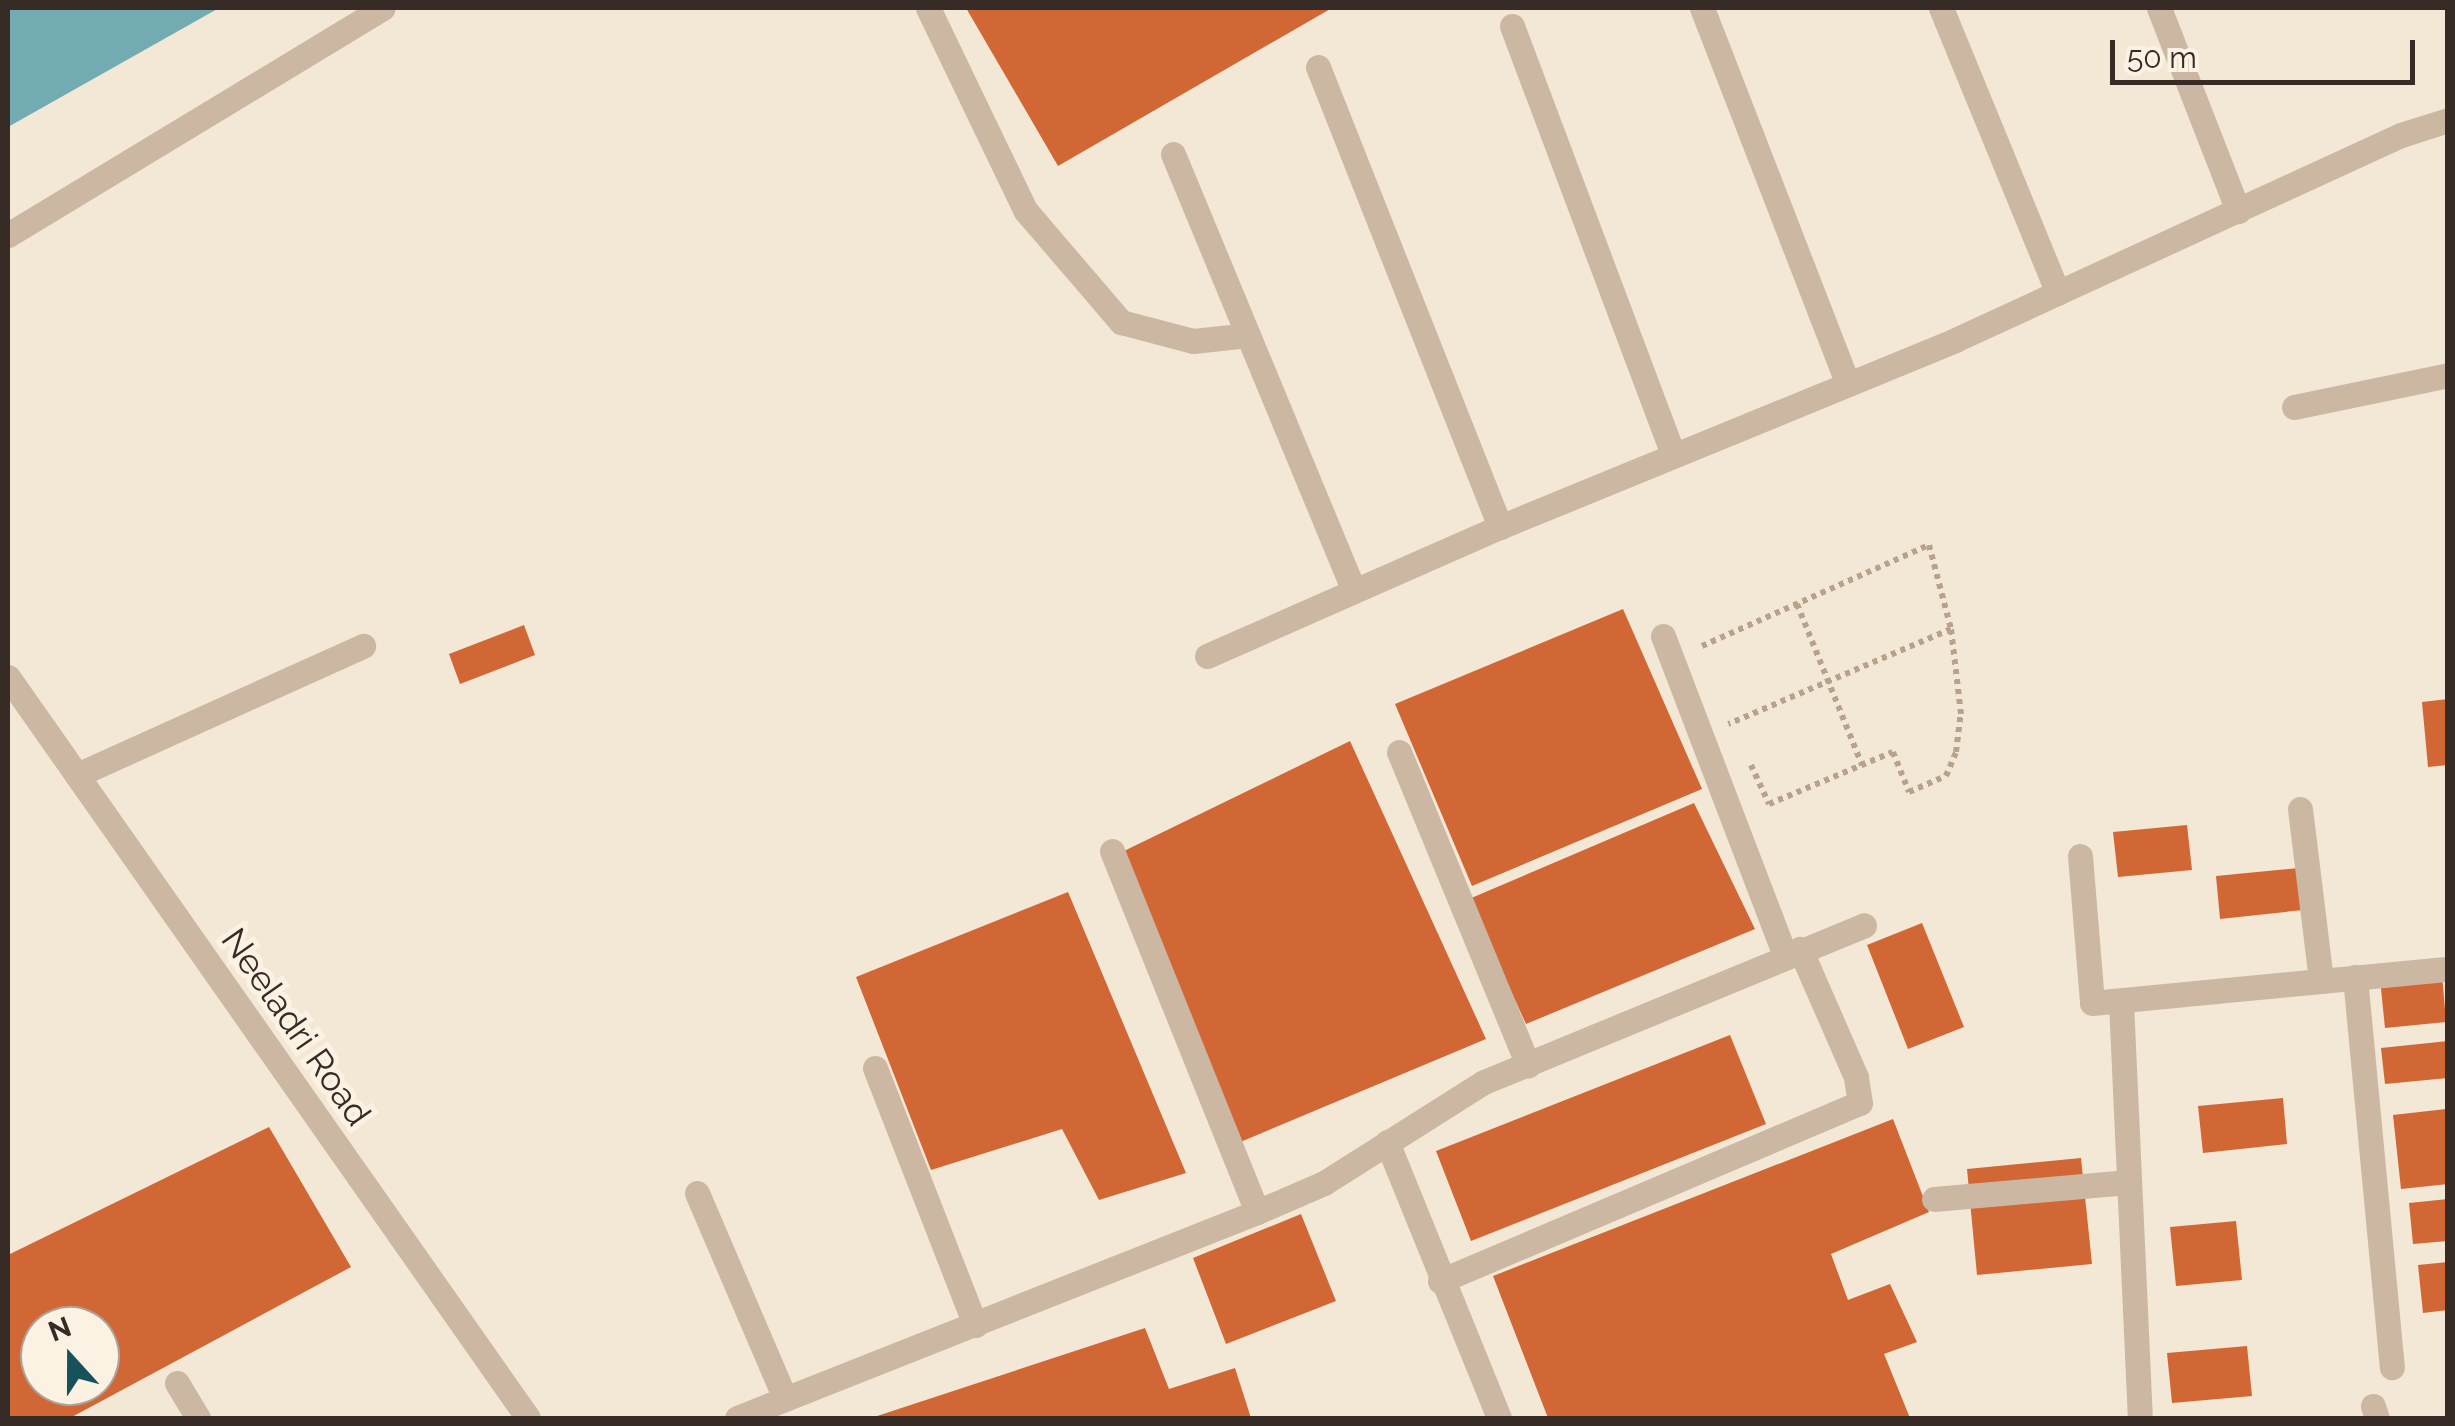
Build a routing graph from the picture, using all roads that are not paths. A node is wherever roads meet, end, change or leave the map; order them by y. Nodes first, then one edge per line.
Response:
1 (383, 8) edge
2 (928, 8) edge
3 (1702, 8) edge
4 (1941, 8) edge
5 (2159, 8) edge
6 (1512, 26) dead end
7 (1318, 67) dead end
8 (2448, 120) edge
9 (1173, 154) dead end
10 (2238, 211) junction
11 (8, 235) edge
12 (2058, 293) junction
13 (1248, 335) junction
14 (2448, 375) edge
15 (1848, 384) junction
16 (2294, 407) dead end
17 (1674, 455) junction
18 (1500, 527) junction
19 (1353, 589) junction
20 (1664, 636) dead end
21 (363, 646) dead end
22 (1207, 656) dead end
23 (8, 677) edge
24 (1398, 752) dead end
25 (77, 775) junction
26 (2300, 809) dead end
27 (1112, 851) dead end
28 (2080, 856) dead end
29 (1864, 925) dead end
30 (1793, 952) junction
31 (2448, 968) edge
32 (2355, 978) junction
33 (2321, 981) junction
34 (2120, 1002) junction
35 (1528, 1065) junction
36 (875, 1068) dead end
37 (1387, 1142) junction
38 (2128, 1182) junction
39 (697, 1193) dead end
40 (1934, 1200) dead end
41 (1258, 1212) junction
42 (1440, 1281) junction
43 (975, 1324) junction
44 (2392, 1368) dead end
45 (177, 1382) dead end
46 (784, 1398) junction
47 (2140, 1414) dead end
48 (198, 1418) edge
49 (528, 1418) edge
50 (736, 1418) edge
51 (1499, 1418) edge

1 - 11 street
2 - 13 street
3 - 15 street
4 - 12 street
5 - 10 street
6 - 17 street
7 - 18 street
8 - 10 street
9 - 13 street
10 - 12 street
12 - 15 street
13 - 19 street
14 - 16 street
15 - 17 street
17 - 18 street
18 - 19 street
19 - 22 street
20 - 30 street
21 - 25 street
23 - 25 street, Neeladri Road
24 - 35 street
25 - 49 street, Neeladri Road
26 - 33 street
27 - 41 street
28 - 34 street
29 - 30 street
30 - 35 street
30 - 42 street
31 - 32 street
32 - 33 street
32 - 44 street
33 - 34 street
34 - 38 street
35 - 37 street
36 - 43 street
37 - 41 street
37 - 42 street
38 - 40 street
38 - 47 street
39 - 46 street
41 - 43 street
42 - 51 street
43 - 46 street
45 - 48 street
46 - 50 street

